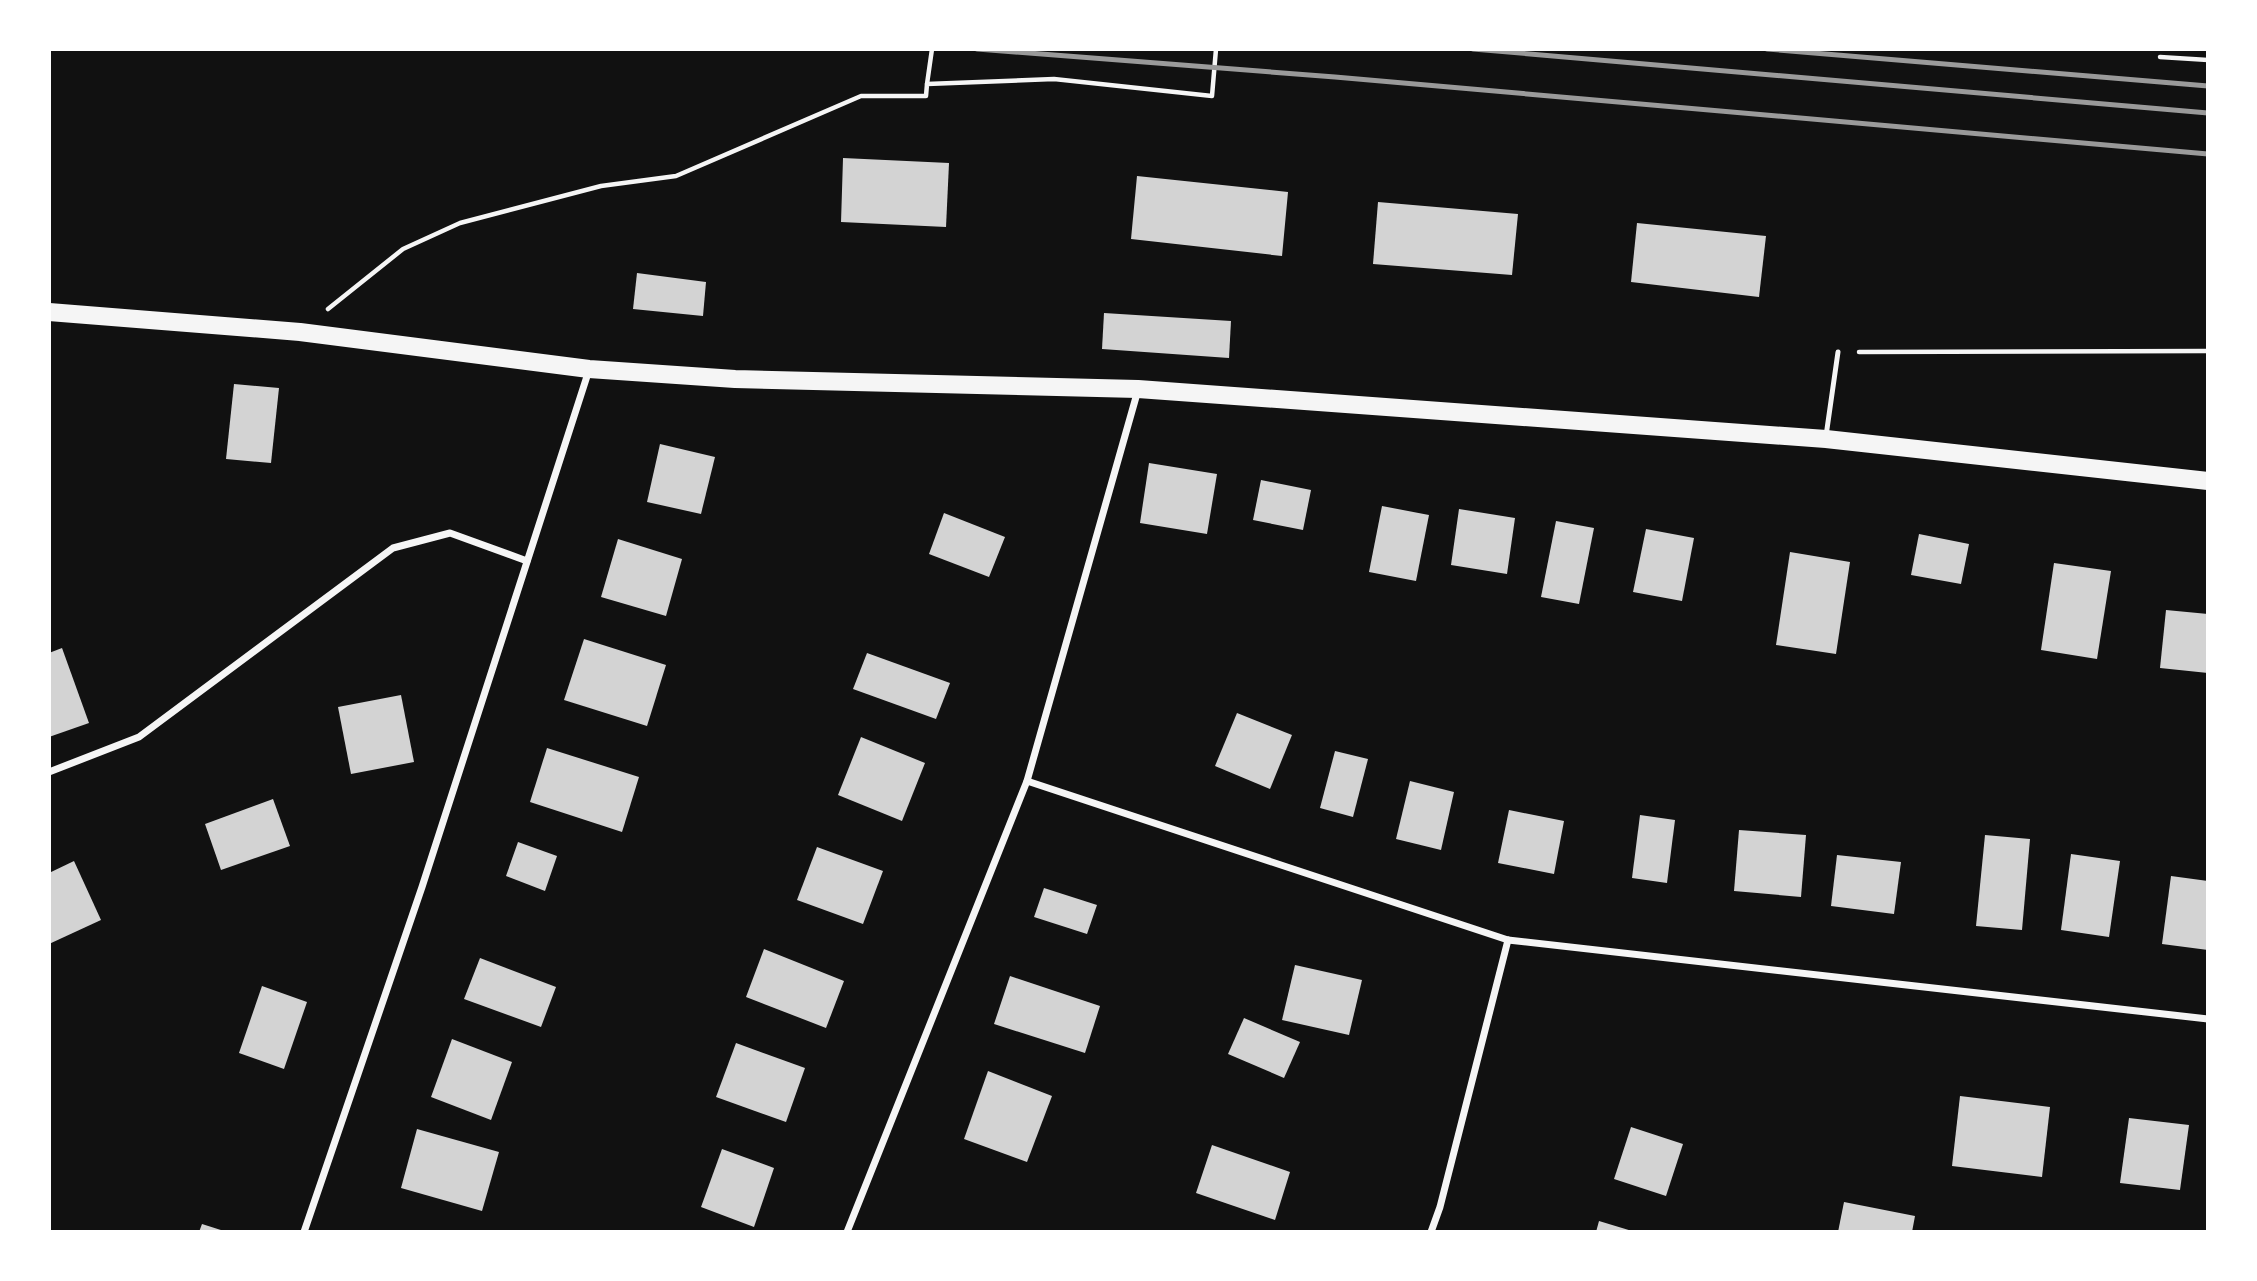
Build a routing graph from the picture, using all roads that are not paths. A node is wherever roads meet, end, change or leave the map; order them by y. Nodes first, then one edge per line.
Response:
1 (49, 312) edge
2 (1838, 352) road end
3 (589, 369) junction
4 (1138, 389) junction
5 (1826, 439) junction
6 (2208, 481) edge
7 (527, 561) junction
8 (49, 772) edge
9 (1027, 781) junction
10 (1508, 940) junction
11 (2208, 1019) edge
12 (304, 1232) edge
13 (847, 1232) edge
14 (1430, 1232) edge

1 - 3 main road
2 - 5 lane
3 - 4 main road
3 - 7 street
4 - 5 main road
4 - 9 street
5 - 6 main road
7 - 8 street
7 - 12 street
9 - 10 street
9 - 13 street
10 - 11 street
10 - 14 street

